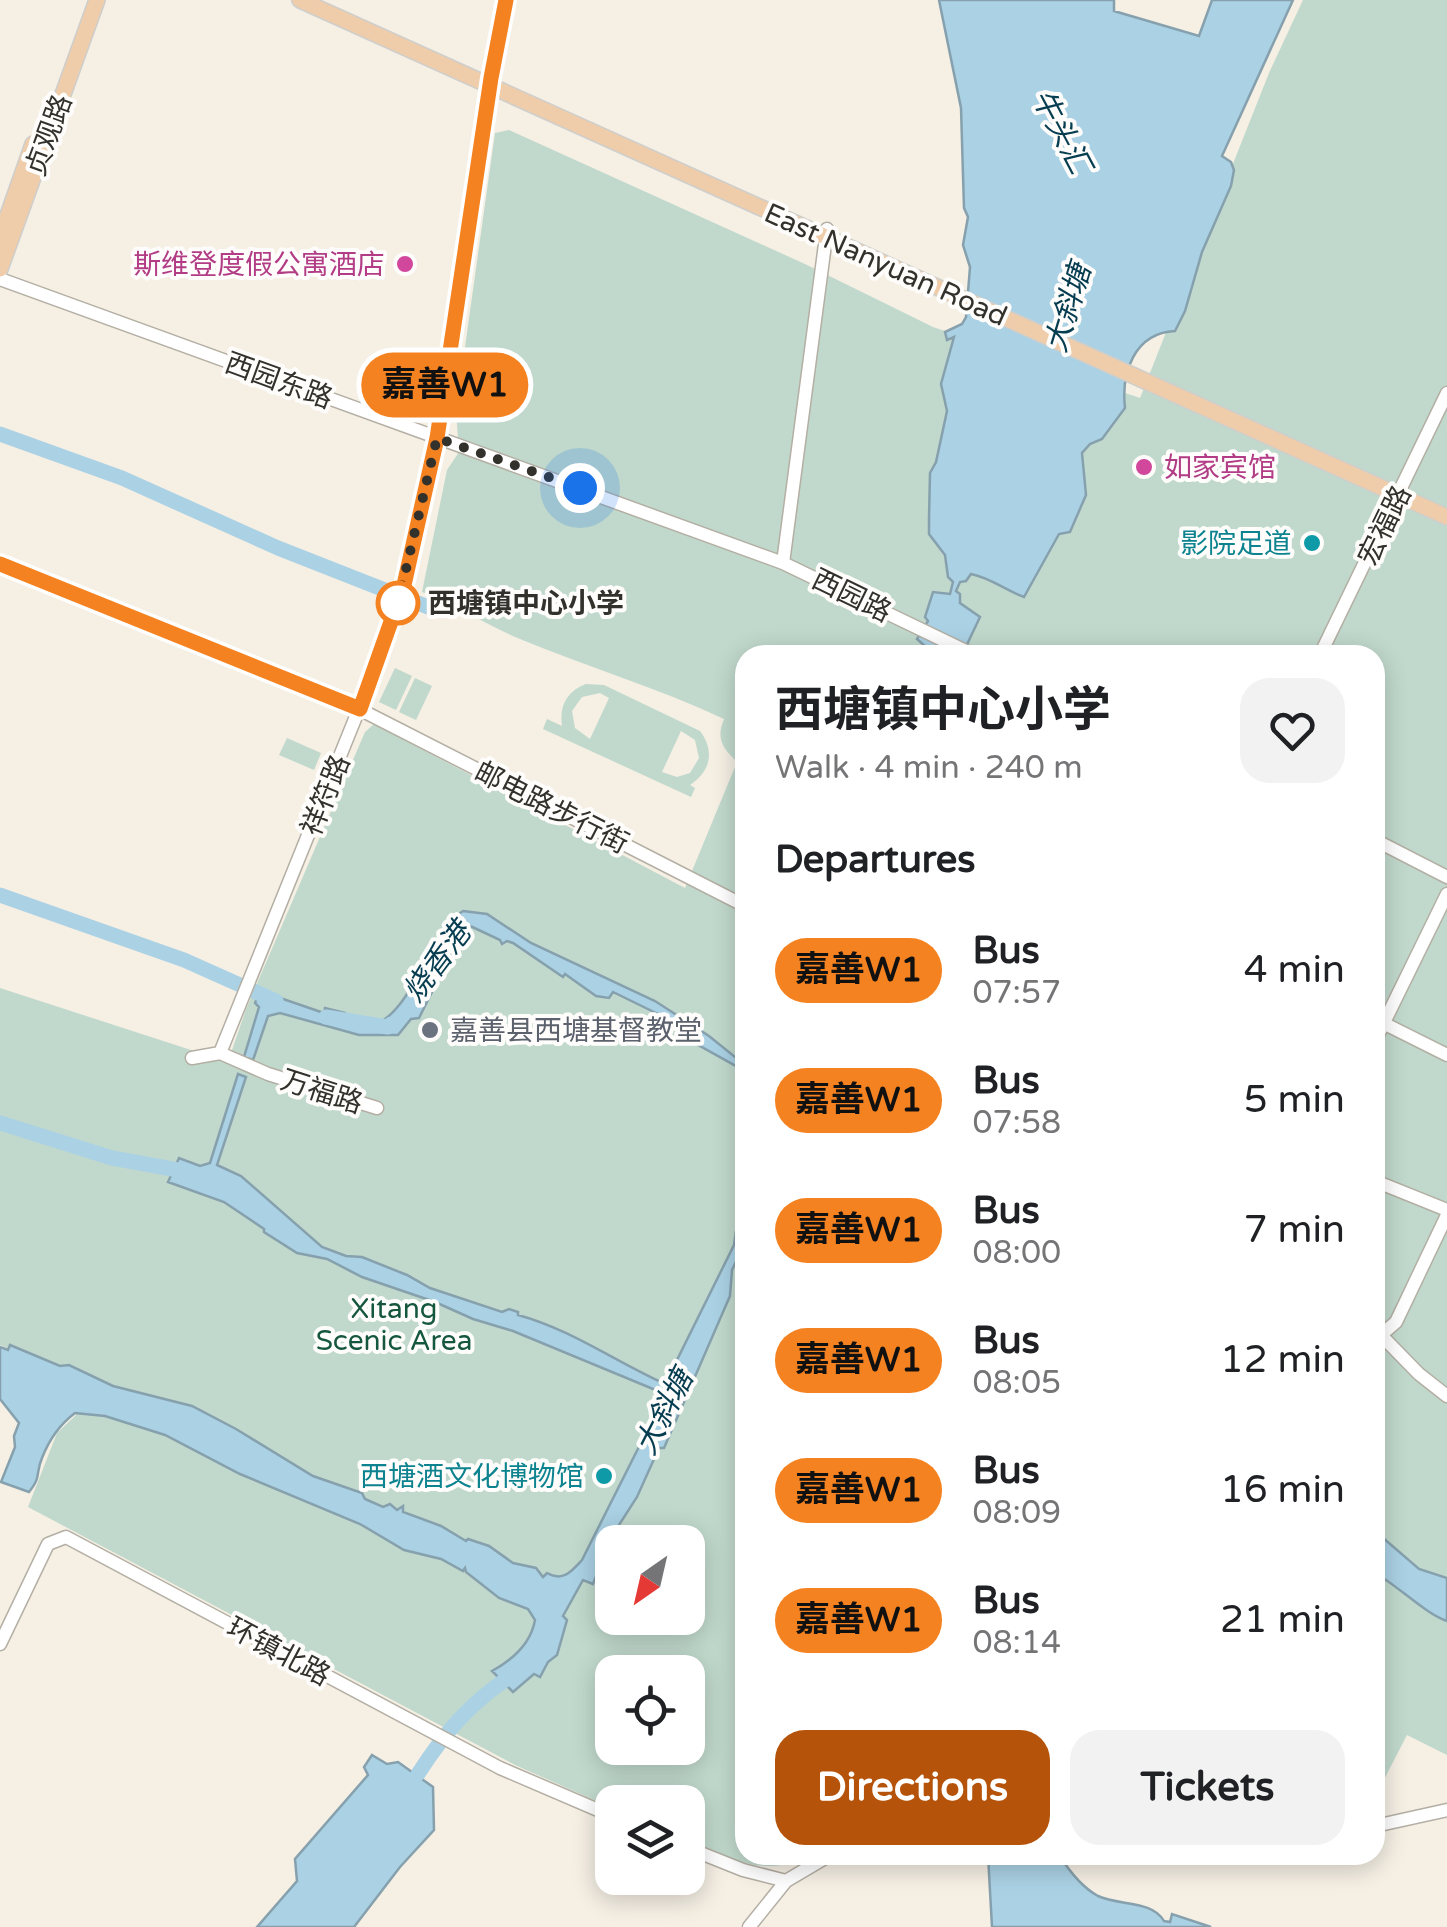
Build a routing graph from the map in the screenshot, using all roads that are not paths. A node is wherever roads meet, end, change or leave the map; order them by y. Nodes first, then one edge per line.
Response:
1 (86, 0) edge
2 (97, 0) edge
3 (300, 0) edge
4 (321, 0) edge
5 (506, 0) edge
6 (490, 82) junction
7 (826, 232) junction
8 (0, 238) edge
9 (0, 269) edge
10 (0, 279) edge
11 (1447, 393) edge
12 (437, 438) junction
13 (1401, 492) junction
14 (1447, 508) edge
15 (1447, 518) edge
16 (784, 563) junction
17 (0, 564) edge
18 (953, 645) edge
19 (1325, 645) edge
20 (360, 709) junction
21 (1385, 845) edge
22 (1447, 876) edge
23 (1447, 894) edge
24 (735, 901) edge
25 (1385, 1010) edge
26 (1385, 1024) edge
27 (220, 1053) junction
28 (1447, 1054) edge
29 (192, 1058) dead end
30 (377, 1108) dead end
31 (1385, 1185) edge
32 (1447, 1213) edge
33 (1385, 1328) edge
34 (1385, 1339) edge
35 (1447, 1396) edge
36 (0, 1644) edge
37 (595, 1808) edge
38 (1447, 1810) edge
39 (1385, 1824) edge
40 (705, 1855) edge
41 (813, 1865) edge
42 (786, 1881) junction
43 (749, 1927) edge

1 - 8 main road, 贞观路
2 - 9 main road, 贞观路
3 - 6 main road
4 - 6 main road
5 - 6 street, 祥符路
6 - 7 main road, East Nanyuan Road
6 - 12 street, 祥符路
7 - 13 main road, East Nanyuan Road
7 - 16 street
10 - 12 street, 西园东路
11 - 13 street, 宏福路
12 - 16 street, 西园东路
12 - 20 street, 祥符路
13 - 14 main road, East Nanyuan Road
13 - 15 main road, East Nanyuan Road
13 - 19 street, 宏福路
16 - 18 street, 西园路
17 - 20 street, 邮电路步行街
20 - 24 street, 邮电路步行街
20 - 27 street, 祥符路
21 - 22 street
23 - 25 street
26 - 28 street
27 - 29 street
27 - 30 street, 万福路
31 - 32 street
32 - 33 street
34 - 35 street
36 - 37 street, 环镇北路
38 - 39 street
40 - 42 street
41 - 42 street
42 - 43 street

